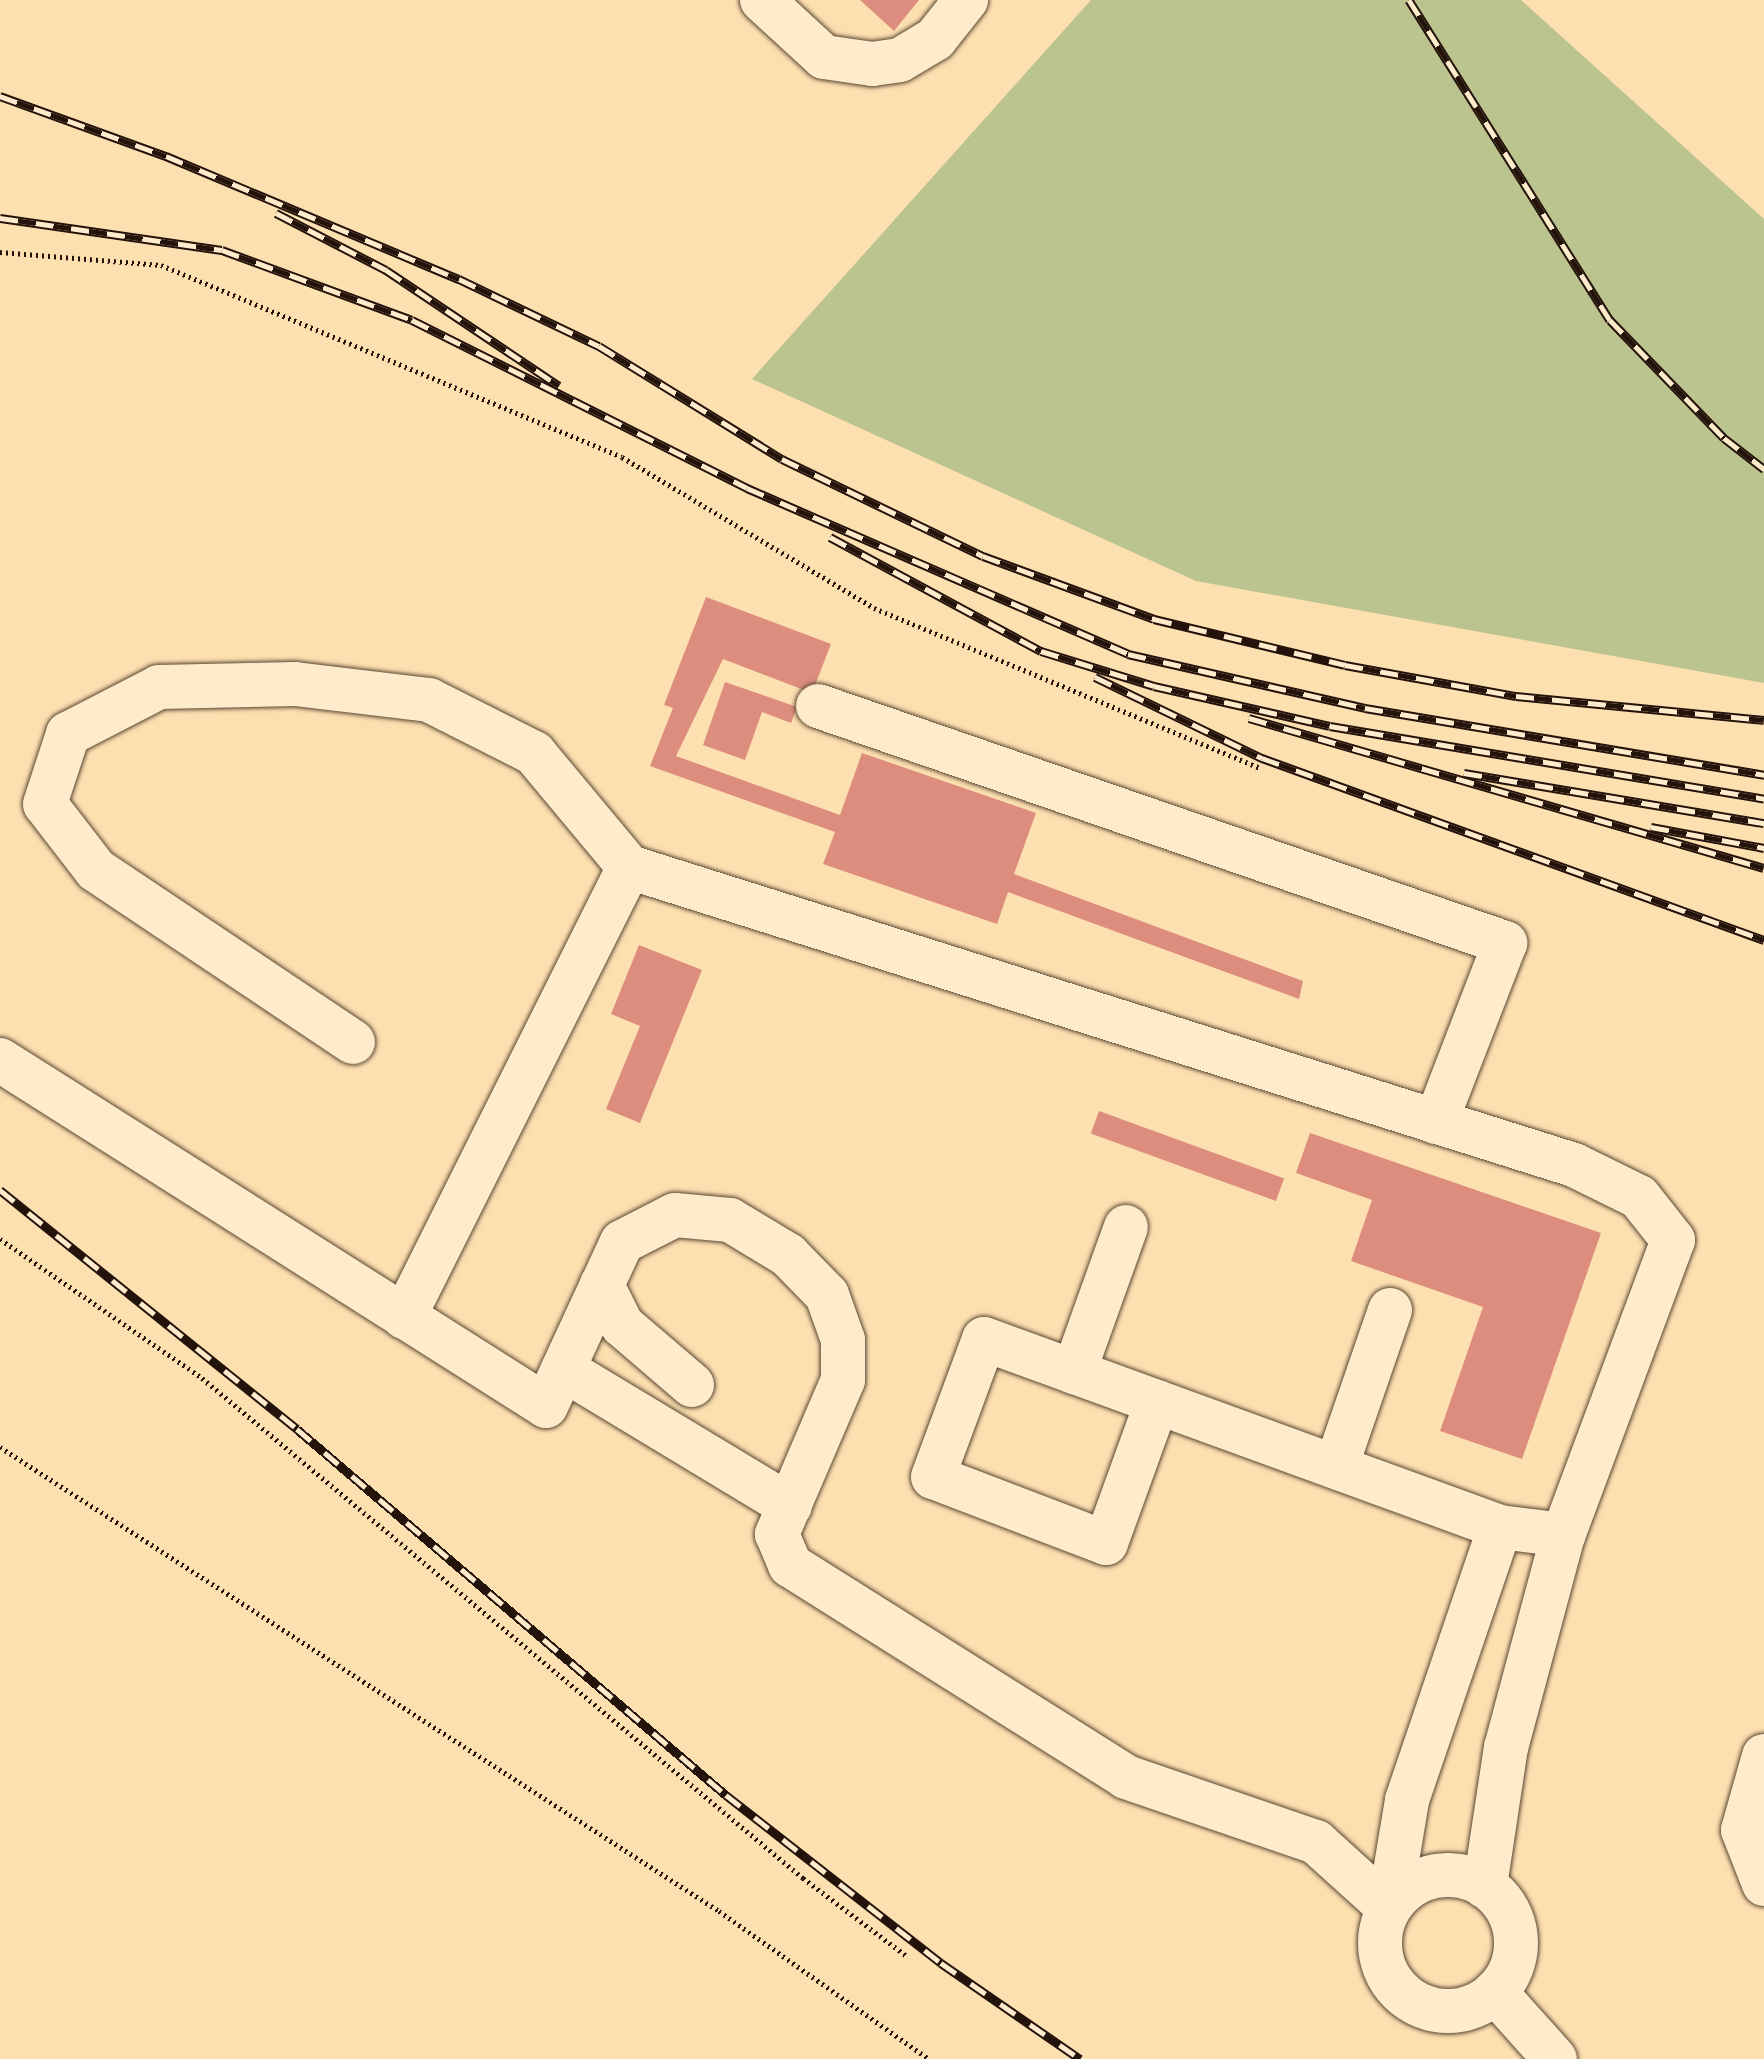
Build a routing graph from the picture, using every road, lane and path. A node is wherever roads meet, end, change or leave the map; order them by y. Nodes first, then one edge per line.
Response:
1 (762, 0) edge
2 (966, 0) edge
3 (0, 252) edge
4 (818, 706) dead end
5 (1261, 768) dead end
6 (629, 867) junction
7 (353, 1042) dead end
8 (0, 1060) edge
9 (1436, 1122) junction
10 (1126, 1227) dead end
11 (0, 1239) edge
12 (602, 1285) junction
13 (1390, 1310) dead end
14 (404, 1317) junction
15 (563, 1369) junction
16 (1074, 1372) junction
17 (692, 1385) dead end
18 (1157, 1402) junction
19 (0, 1447) edge
20 (1336, 1467) junction
21 (790, 1506) junction
22 (1500, 1527) junction
23 (1563, 1535) junction
24 (1764, 1756) edge
25 (1764, 1884) edge
26 (1485, 1886) junction
27 (1389, 1908) junction
28 (908, 1957) dead end
29 (1495, 1992) junction
30 (929, 2059) edge
31 (1555, 2059) edge

1 - 2 lane
3 - 5 path
4 - 9 lane
6 - 7 lane
6 - 9 lane
6 - 14 lane
8 - 14 lane
9 - 23 lane
10 - 16 lane
11 - 28 path
12 - 15 lane
12 - 17 lane
12 - 21 lane
13 - 20 lane
14 - 15 lane
15 - 21 lane
16 - 18 lane
16 - 18 lane
18 - 20 lane
19 - 30 path
20 - 22 lane
21 - 27 lane
22 - 23 lane
22 - 27 lane
23 - 26 lane
24 - 25 lane
26 - 27 lane
26 - 29 lane
27 - 29 lane
29 - 31 lane

